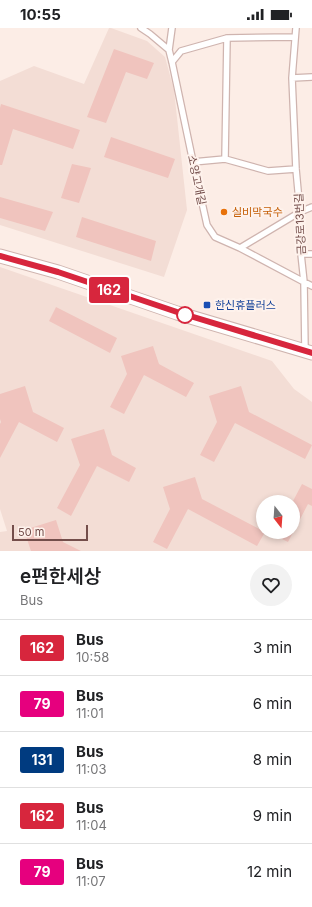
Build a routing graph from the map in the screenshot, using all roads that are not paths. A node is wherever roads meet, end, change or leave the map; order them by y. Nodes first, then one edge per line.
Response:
1 (140, 28) edge
2 (172, 28) edge
3 (296, 28) edge
4 (295, 37) junction
5 (227, 38) junction
6 (169, 50) junction
7 (172, 62) junction
8 (312, 77) edge
9 (292, 78) junction
10 (225, 159) junction
11 (193, 162) junction
12 (296, 169) junction
13 (312, 207) edge
14 (300, 212) junction
15 (240, 248) junction
16 (301, 254) junction
17 (312, 254) edge
18 (0, 256) edge
19 (304, 282) junction
20 (312, 286) edge
21 (309, 352) edge

1 - 6 lane
2 - 6 lane
3 - 4 lane, 금강로13번길
4 - 5 lane
4 - 9 lane, 금강로13번길
5 - 7 lane
5 - 10 lane
6 - 7 lane, 소양고개길
7 - 11 lane, 소양고개길
8 - 9 lane
9 - 12 lane, 금강로13번길
10 - 11 lane
10 - 12 lane
11 - 15 lane, 소양고개길
12 - 14 lane, 금강로13번길
13 - 14 lane
14 - 15 lane
14 - 16 lane, 금강로13번길
15 - 19 lane, 소양고개길
16 - 17 lane
16 - 19 lane, 금강로13번길
18 - 21 street
19 - 20 lane, 소양고개길
19 - 21 lane, 금강로13번길

